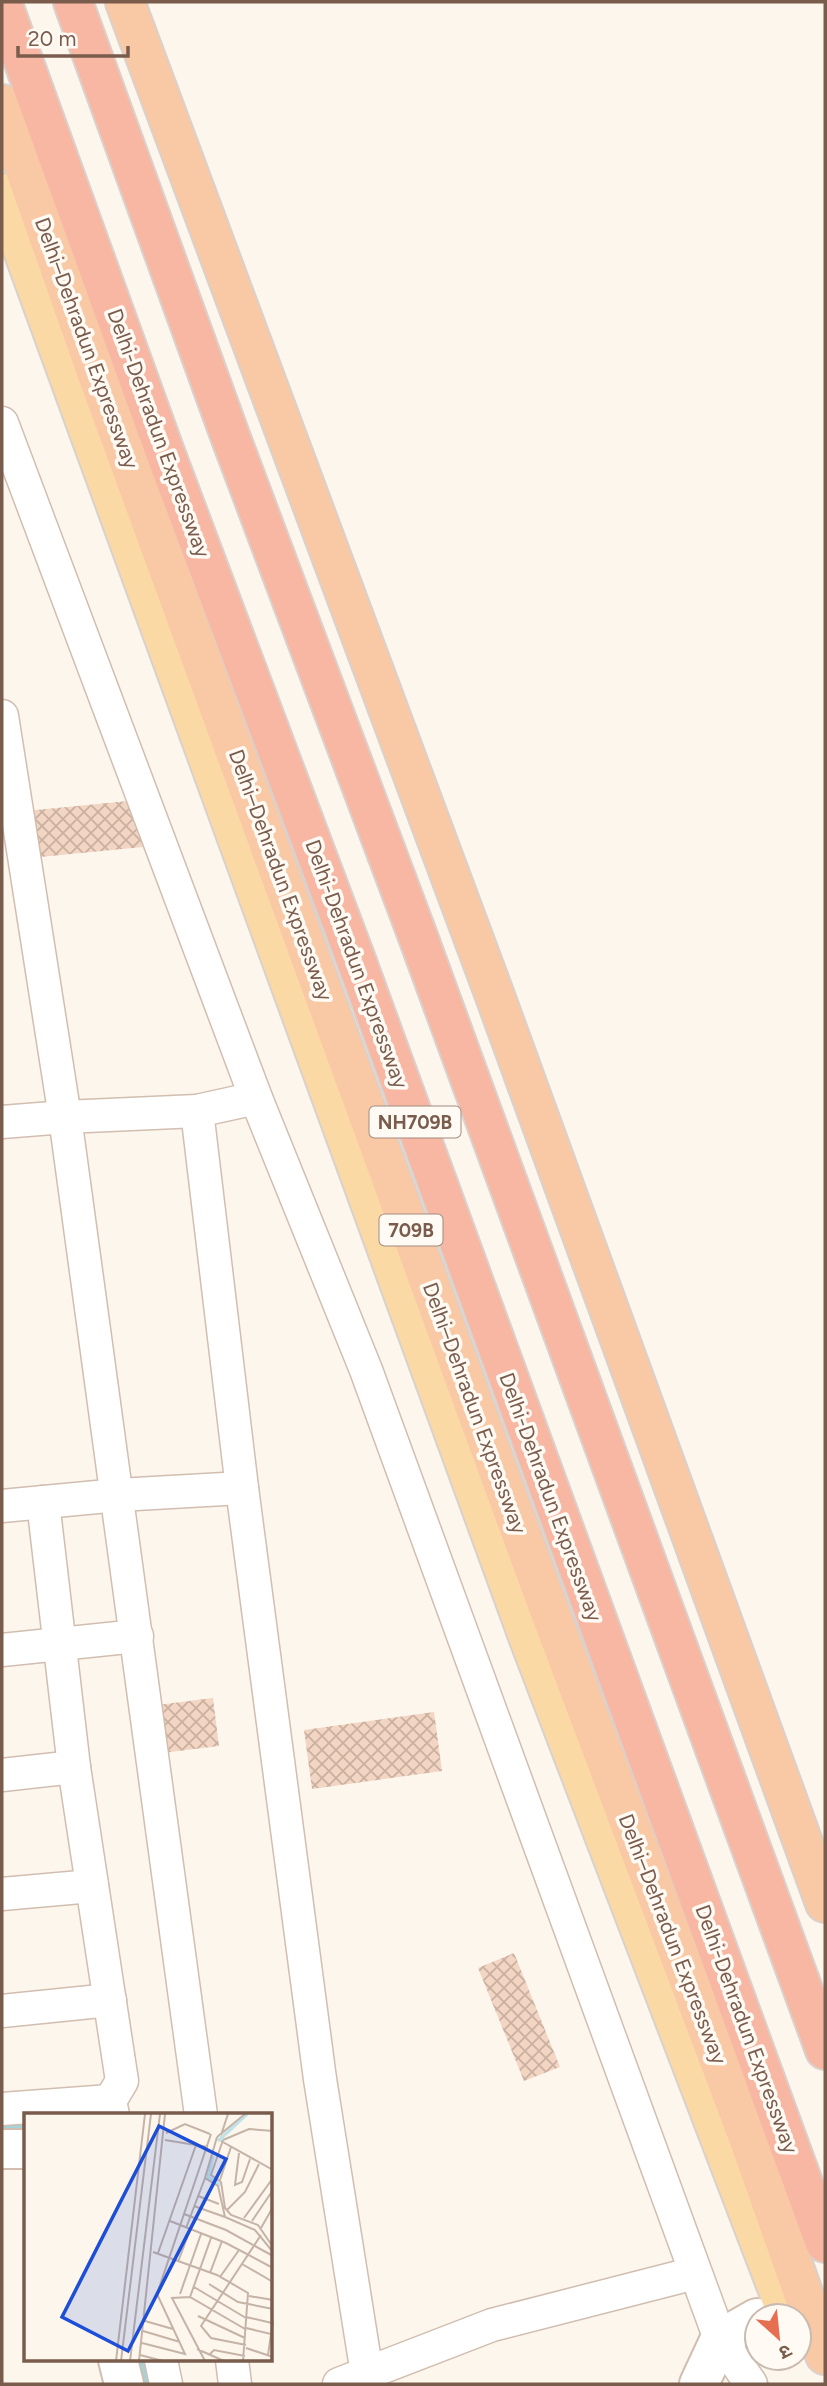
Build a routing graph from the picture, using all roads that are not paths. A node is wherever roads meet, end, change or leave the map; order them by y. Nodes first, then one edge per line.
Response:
1 (2, 2) edge
2 (73, 2) edge
3 (125, 2) edge
4 (2, 104) edge
5 (2, 193) edge
6 (2, 423) edge
7 (15, 494) edge
8 (2, 716) edge
9 (256, 1098) junction
10 (197, 1111) junction
11 (65, 1116) junction
12 (2, 1122) edge
13 (242, 1488) junction
14 (118, 1495) junction
15 (43, 1502) junction
16 (2, 1506) edge
17 (137, 1636) junction
18 (61, 1643) junction
19 (2, 1650) edge
20 (75, 1767) junction
21 (2, 1775) edge
22 (93, 1886) junction
23 (2, 1894) edge
24 (825, 1903) edge
25 (110, 2000) junction
26 (2, 2011) edge
27 (825, 2050) edge
28 (112, 2108) edge
29 (2, 2109) edge
30 (201, 2113) edge
31 (2, 2149) edge
32 (24, 2149) edge
33 (825, 2243) edge
34 (695, 2273) junction
35 (786, 2302) edge
36 (743, 2326) edge
37 (813, 2338) edge
38 (720, 2339) junction
39 (825, 2354) edge
40 (118, 2362) edge
41 (161, 2362) edge
42 (232, 2362) edge
43 (353, 2379) edge
44 (124, 2384) edge
45 (166, 2384) edge
46 (235, 2384) edge
47 (699, 2384) edge
48 (751, 2384) edge

1 - 33 highway, Delhi-Dehradun Expressway / NH709B
2 - 27 highway, NH709B
3 - 24 highway
4 - 35 highway, Delhi–Dehradun Expressway / 709B
5 - 35 main road
6 - 7 street
7 - 9 street
8 - 11 street
9 - 10 street
9 - 34 street
10 - 11 street
10 - 13 street
11 - 12 street
11 - 14 street
13 - 14 street
13 - 43 street
14 - 15 street
14 - 17 street
15 - 16 street
15 - 18 street
17 - 18 street
17 - 30 street
18 - 19 street
18 - 20 street
20 - 21 street
20 - 22 street
22 - 23 street
22 - 25 street
25 - 26 street
25 - 28 street
28 - 29 street
31 - 32 street
34 - 38 street
34 - 43 street
36 - 38 street
37 - 39 highway, Delhi–Dehradun Expressway / 709B
38 - 47 street
38 - 48 street
40 - 44 street
41 - 45 street
42 - 46 street

